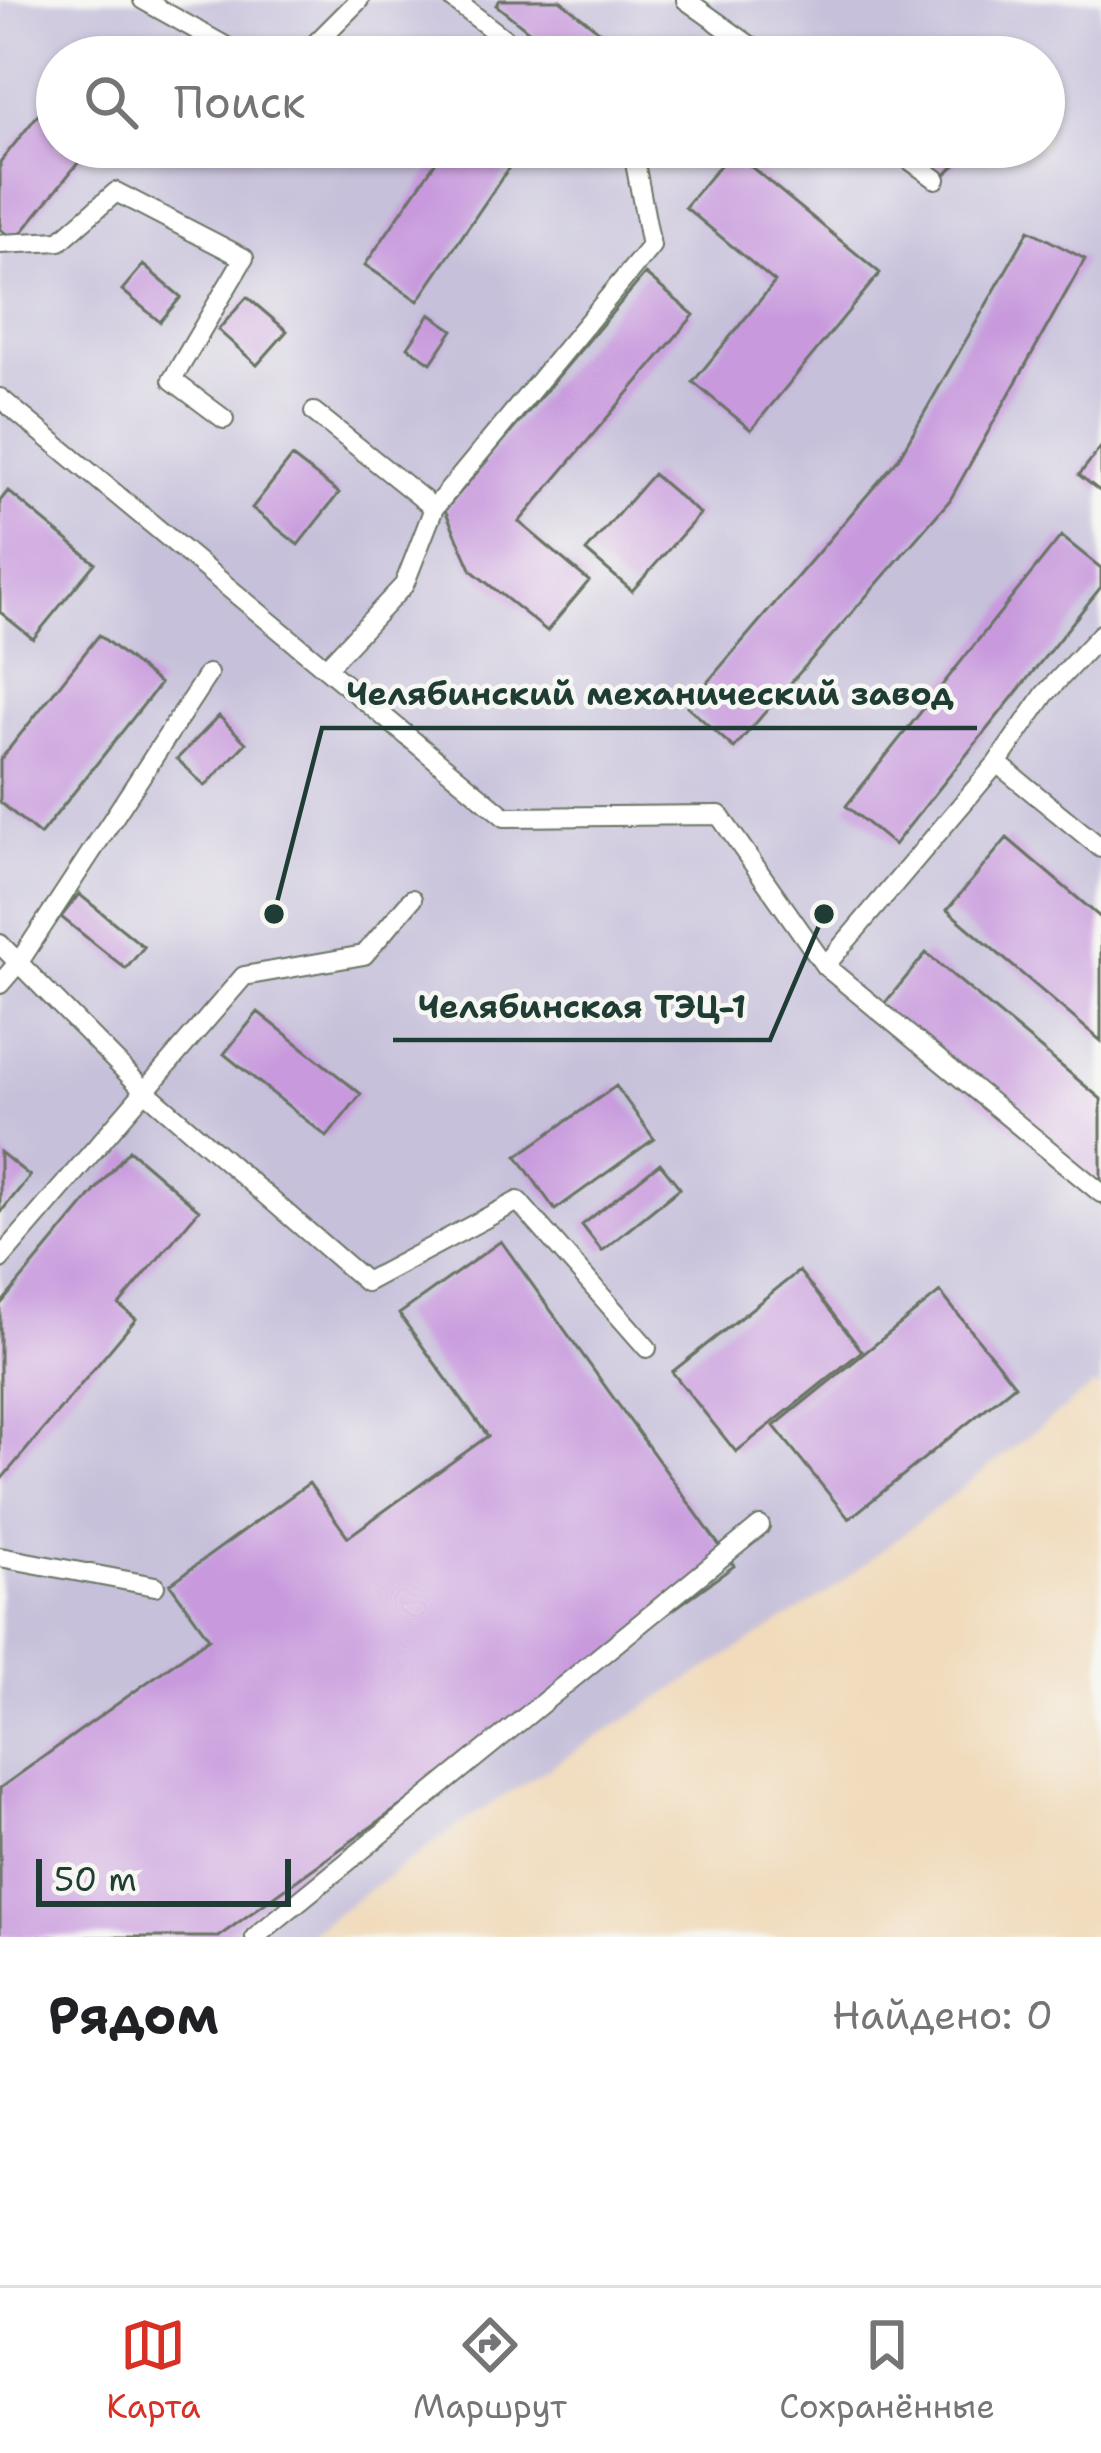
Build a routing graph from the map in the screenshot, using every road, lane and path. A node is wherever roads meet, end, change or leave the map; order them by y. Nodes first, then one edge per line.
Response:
1 (143, 0) edge
2 (359, 0) edge
3 (454, 0) edge
4 (686, 0) edge
5 (207, 36) edge
6 (323, 36) edge
7 (501, 36) edge
8 (737, 36) edge
9 (636, 168) edge
10 (921, 168) edge
11 (936, 179) dead end
12 (0, 244) edge
13 (0, 398) edge
14 (314, 412) dead end
15 (224, 419) dead end
16 (434, 508) junction
17 (1101, 634) edge
18 (326, 668) junction
19 (208, 674) dead end
20 (998, 763) junction
21 (1101, 848) edge
22 (412, 899) dead end
23 (0, 944) edge
24 (19, 962) junction
25 (825, 965) junction
26 (0, 984) edge
27 (143, 1089) junction
28 (1101, 1193) edge
29 (0, 1259) edge
30 (647, 1348) dead end
31 (760, 1526) dead end
32 (0, 1557) edge
33 (155, 1586) dead end
34 (255, 1937) edge

1 - 5 lane
2 - 6 lane
3 - 7 lane
4 - 8 lane
9 - 16 lane
10 - 11 lane
12 - 15 lane
13 - 18 lane
14 - 16 lane
16 - 18 lane
17 - 20 lane
18 - 25 lane
19 - 24 lane
20 - 21 lane
20 - 25 lane
22 - 27 lane
23 - 24 lane
24 - 26 lane
24 - 27 lane
25 - 28 lane
27 - 29 lane
27 - 30 lane
31 - 34 lane
32 - 33 lane

